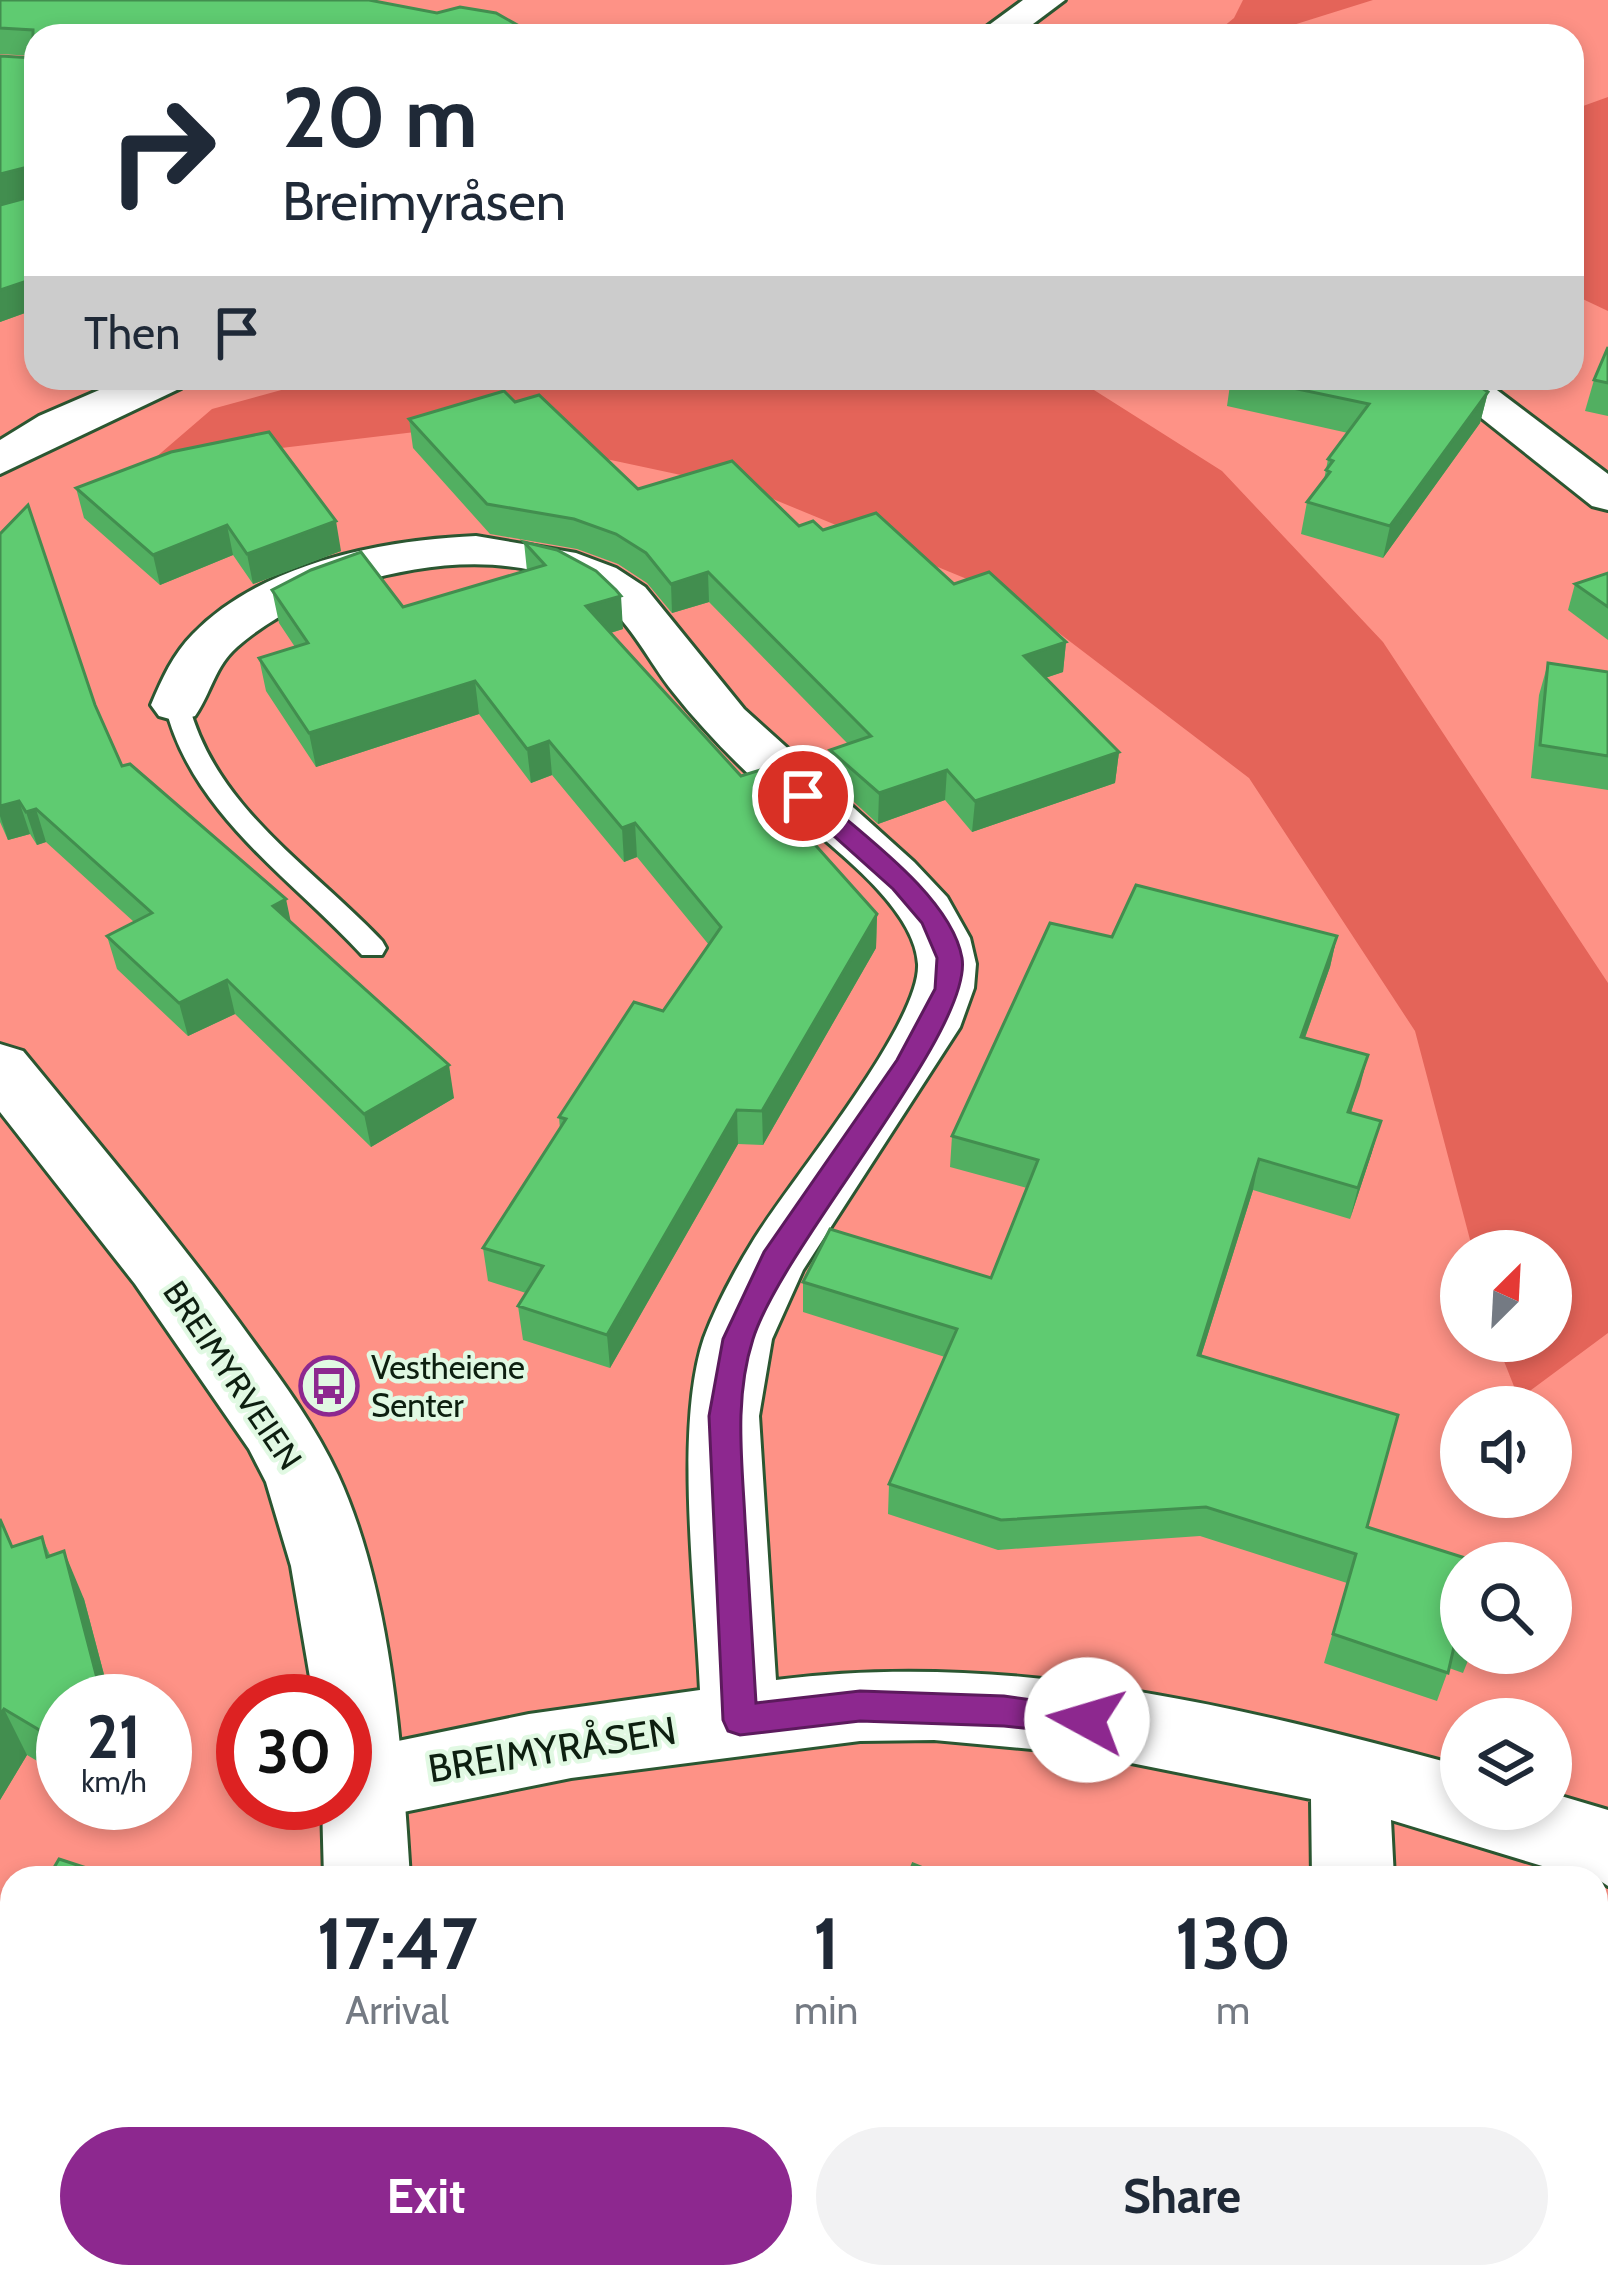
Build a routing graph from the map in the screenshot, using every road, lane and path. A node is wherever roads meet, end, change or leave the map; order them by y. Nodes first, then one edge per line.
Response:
1 (1047, 0) edge
2 (1010, 24) edge
3 (138, 390) edge
4 (1469, 390) edge
5 (0, 460) edge
6 (1608, 496) edge
7 (177, 705) joint
8 (372, 948) dead end
9 (0, 1067) edge
10 (347, 1674) edge
11 (740, 1720) junction
12 (1350, 1775) junction
13 (372, 1782) edge
14 (1440, 1799) edge
15 (366, 1830) edge
16 (1548, 1830) edge
17 (1608, 1848) edge
18 (367, 1866) edge
19 (1353, 1866) edge

1 - 2 street
3 - 5 street
4 - 6 street
7 - 8 lane
7 - 11 street
9 - 10 street, BREIMYRVEIEN
11 - 12 street, BREIMYRÅSEN
11 - 13 street, BREIMYRÅSEN
12 - 14 street, BREIMYRÅSEN
12 - 19 street
15 - 18 street, BREIMYRVEIEN
16 - 17 street

